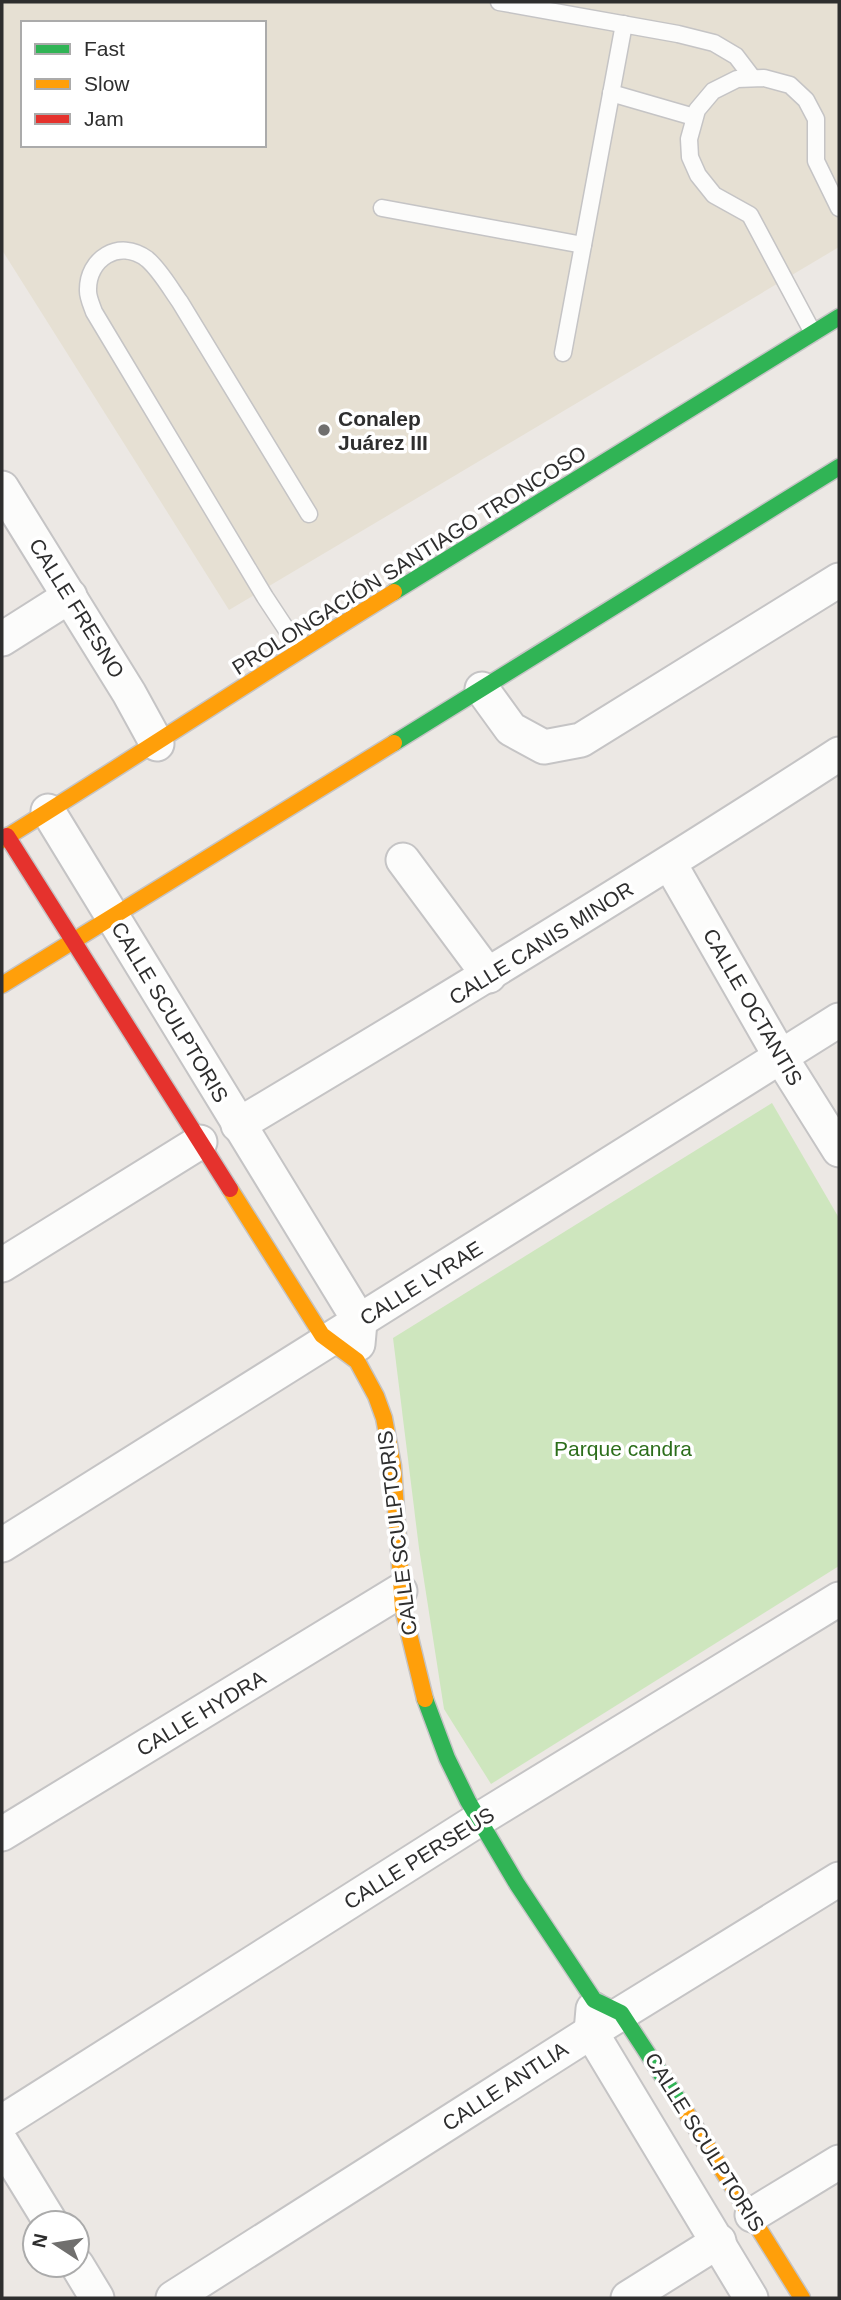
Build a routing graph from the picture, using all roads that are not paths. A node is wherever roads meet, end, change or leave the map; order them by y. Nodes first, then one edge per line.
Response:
1 (499, 2) edge
2 (624, 24) junction
3 (752, 77) junction
4 (611, 93) junction
5 (694, 117) junction
6 (382, 208) dead end
7 (839, 208) edge
8 (583, 245) junction
9 (839, 317) edge
10 (813, 333) junction
11 (563, 353) dead end
12 (839, 467) edge
13 (2, 488) edge
14 (309, 514) dead end
15 (839, 580) edge
16 (70, 596) junction
17 (2, 639) edge
18 (300, 650) junction
19 (482, 689) junction
20 (157, 744) junction
21 (839, 754) edge
22 (48, 811) junction
23 (5, 838) edge
24 (404, 860) dead end
25 (670, 864) junction
26 (114, 918) junction
27 (76, 940) junction
28 (489, 976) junction
29 (2, 985) edge
30 (839, 1020) edge
31 (780, 1056) junction
32 (239, 1125) junction
33 (200, 1142) junction
34 (839, 1150) edge
35 (2, 1265) edge
36 (360, 1322) junction
37 (325, 1342) junction
38 (356, 1361) junction
39 (2, 1545) edge
40 (400, 1591) junction
41 (839, 1599) edge
42 (478, 1820) junction
43 (2, 1834) edge
44 (839, 1879) edge
45 (602, 2015) junction
46 (2, 2122) edge
47 (2, 2143) edge
48 (839, 2162) edge
49 (42, 2209) edge
50 (752, 2215) junction
51 (719, 2241) junction
52 (85, 2279) edge
53 (97, 2298) edge
54 (173, 2298) edge
55 (628, 2298) edge
56 (751, 2298) edge
57 (802, 2298) edge

1 - 2 lane
2 - 3 lane
2 - 4 lane
3 - 5 lane
3 - 7 lane
4 - 5 lane
4 - 8 lane
5 - 10 lane
6 - 8 lane
8 - 11 lane
9 - 10 street, PROLONGACIÓN SANTIAGO TRONCOSO
10 - 18 street, PROLONGACIÓN SANTIAGO TRONCOSO
12 - 19 street
13 - 16 street, CALLE FRESNO
14 - 18 lane
15 - 19 street
16 - 17 street
16 - 20 street, CALLE FRESNO
18 - 20 street, PROLONGACIÓN SANTIAGO TRONCOSO
19 - 26 street
20 - 22 street, PROLONGACIÓN SANTIAGO TRONCOSO
21 - 25 street, CALLE CANIS MINOR
22 - 23 street, PROLONGACIÓN SANTIAGO TRONCOSO
22 - 26 street, CALLE SCULPTORIS
23 - 27 street, CALLE SCULPTORIS
24 - 28 street
25 - 28 street, CALLE CANIS MINOR
25 - 31 street, CALLE OCTANTIS
26 - 27 street
26 - 32 street, CALLE SCULPTORIS
27 - 29 street
27 - 33 street, CALLE SCULPTORIS
28 - 32 street, CALLE CANIS MINOR
30 - 31 street, CALLE LYRAE
31 - 34 street, CALLE OCTANTIS
31 - 36 street, CALLE LYRAE
32 - 36 street, CALLE SCULPTORIS
33 - 35 street
33 - 37 street, CALLE SCULPTORIS
36 - 37 street, CALLE LYRAE
36 - 38 street
37 - 38 street, CALLE SCULPTORIS
37 - 39 street, CALLE LYRAE
38 - 40 street, CALLE SCULPTORIS
40 - 42 street, CALLE SCULPTORIS
40 - 43 street, CALLE HYDRA
41 - 42 street, CALLE PERSEUS
42 - 45 street, CALLE SCULPTORIS
42 - 46 street, CALLE PERSEUS
44 - 45 street, CALLE ANTLIA
45 - 50 street, CALLE SCULPTORIS
45 - 51 street, CALLE SCULPTORIS
45 - 54 street, CALLE ANTLIA
47 - 49 street
48 - 50 street
50 - 57 street, CALLE SCULPTORIS
51 - 55 street
51 - 56 street, CALLE SCULPTORIS
52 - 53 street

